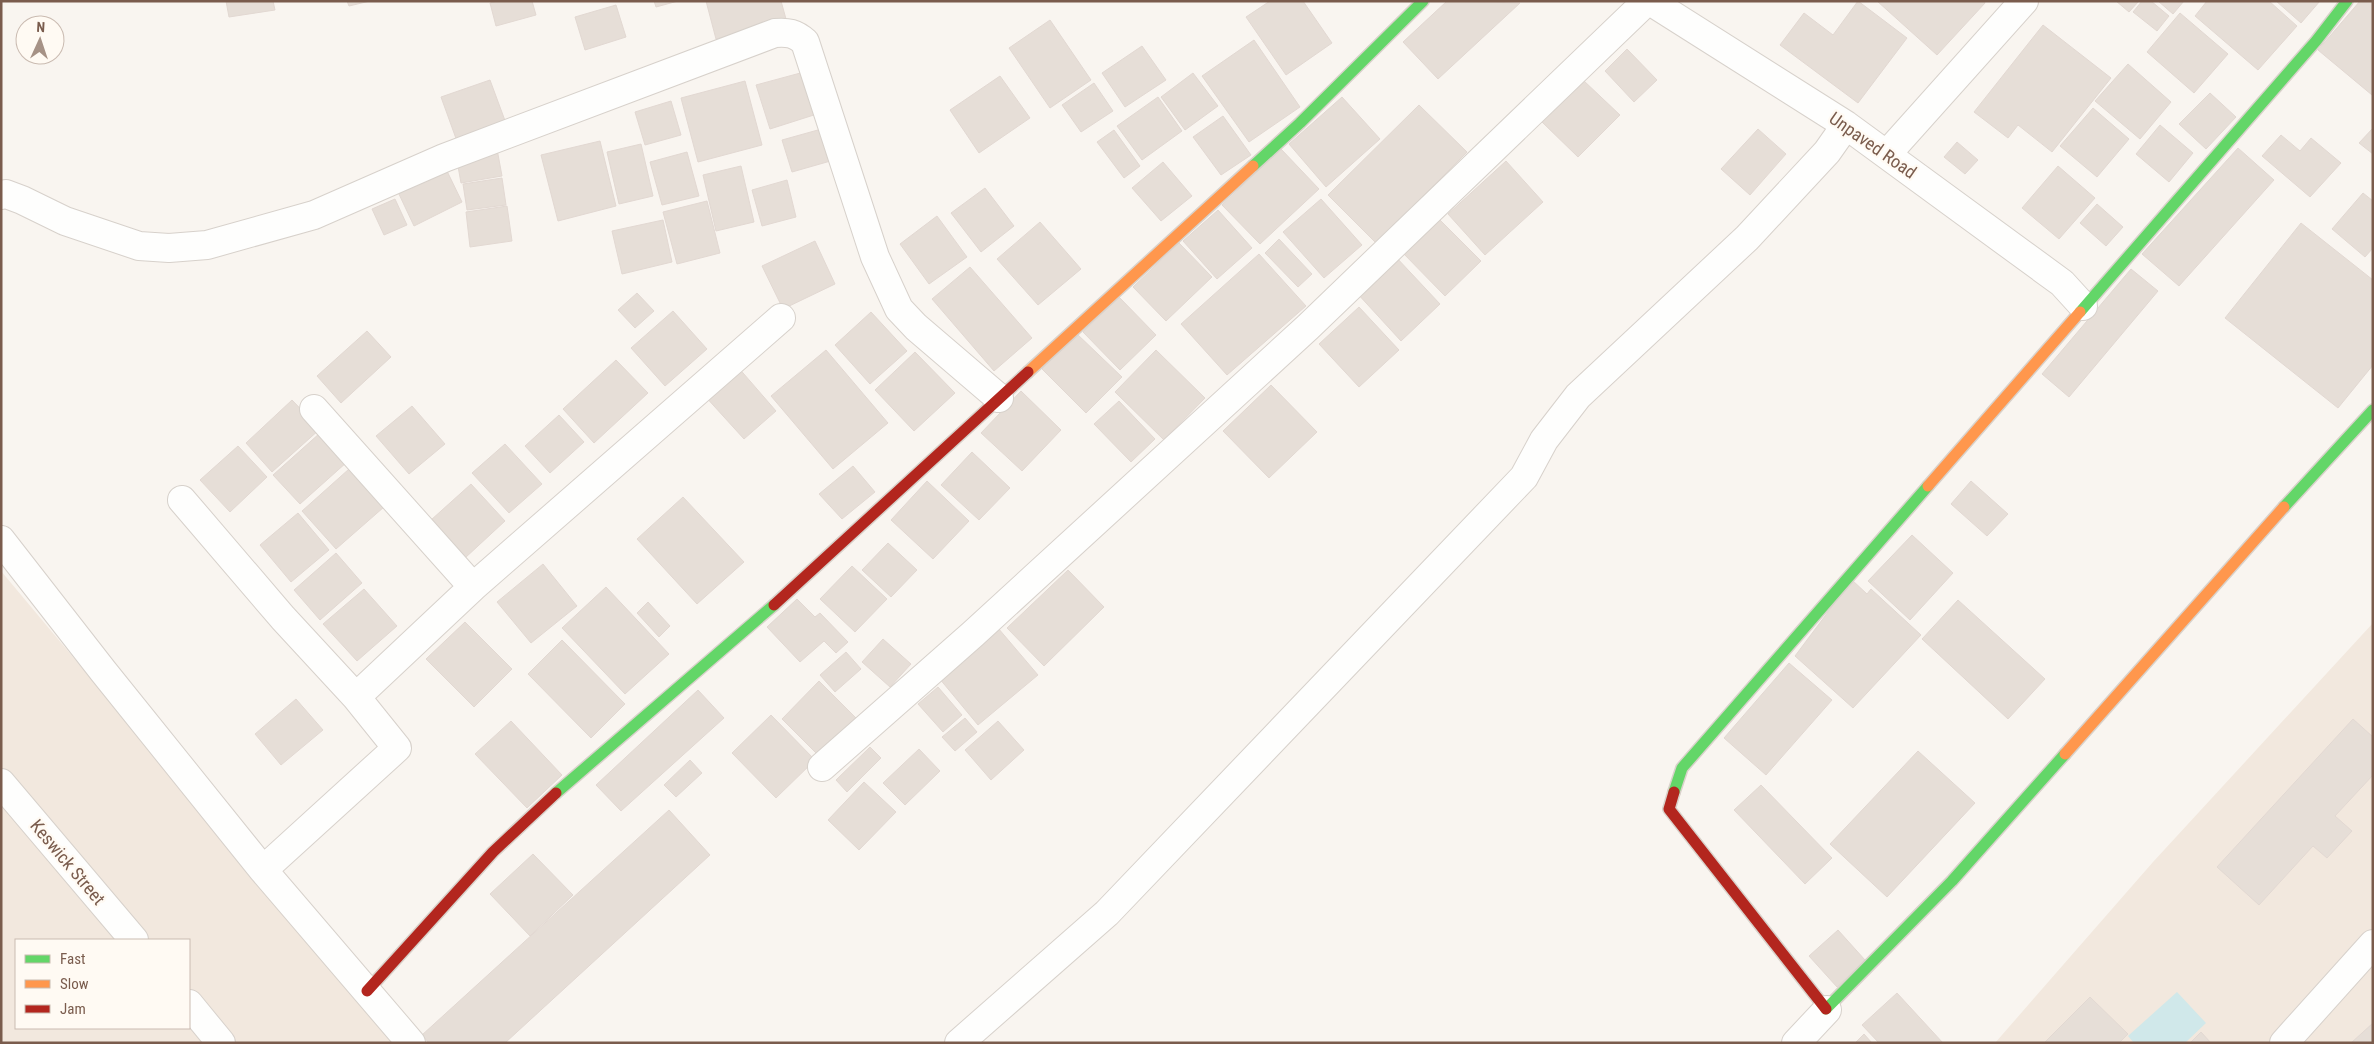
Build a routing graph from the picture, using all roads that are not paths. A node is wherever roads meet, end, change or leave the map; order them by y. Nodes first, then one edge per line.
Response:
1 (1423, 1) edge
2 (1649, 1) edge
3 (2024, 1) edge
4 (2347, 1) edge
5 (1846, 125) junction
6 (1887, 154) junction
7 (1, 195) edge
8 (2083, 306) junction
9 (781, 318) dead end
10 (999, 398) junction
11 (314, 409) dead end
12 (2373, 410) edge
13 (182, 500) dead end
14 (1, 540) edge
15 (473, 587) junction
16 (356, 697) junction
17 (822, 767) dead end
18 (1, 783) edge
19 (263, 870) junction
20 (133, 939) edge
21 (2373, 944) edge
22 (367, 991) junction
23 (190, 1005) edge
24 (1827, 1010) junction
25 (221, 1043) edge
26 (412, 1043) edge
27 (959, 1043) edge
28 (1796, 1043) edge
29 (2284, 1043) edge

1 - 10 street
2 - 5 street, Unpaved Road
2 - 17 street
3 - 6 street
4 - 8 street
5 - 6 street, Unpaved Road
5 - 27 street
6 - 8 street, Unpaved Road
7 - 10 street
8 - 24 street
9 - 15 street
10 - 22 street
11 - 15 street
12 - 24 street
13 - 16 street
14 - 19 street
15 - 16 street
16 - 19 street
18 - 20 street, Keswick Street
19 - 22 street
21 - 29 street
22 - 26 street
23 - 25 street
24 - 28 street

